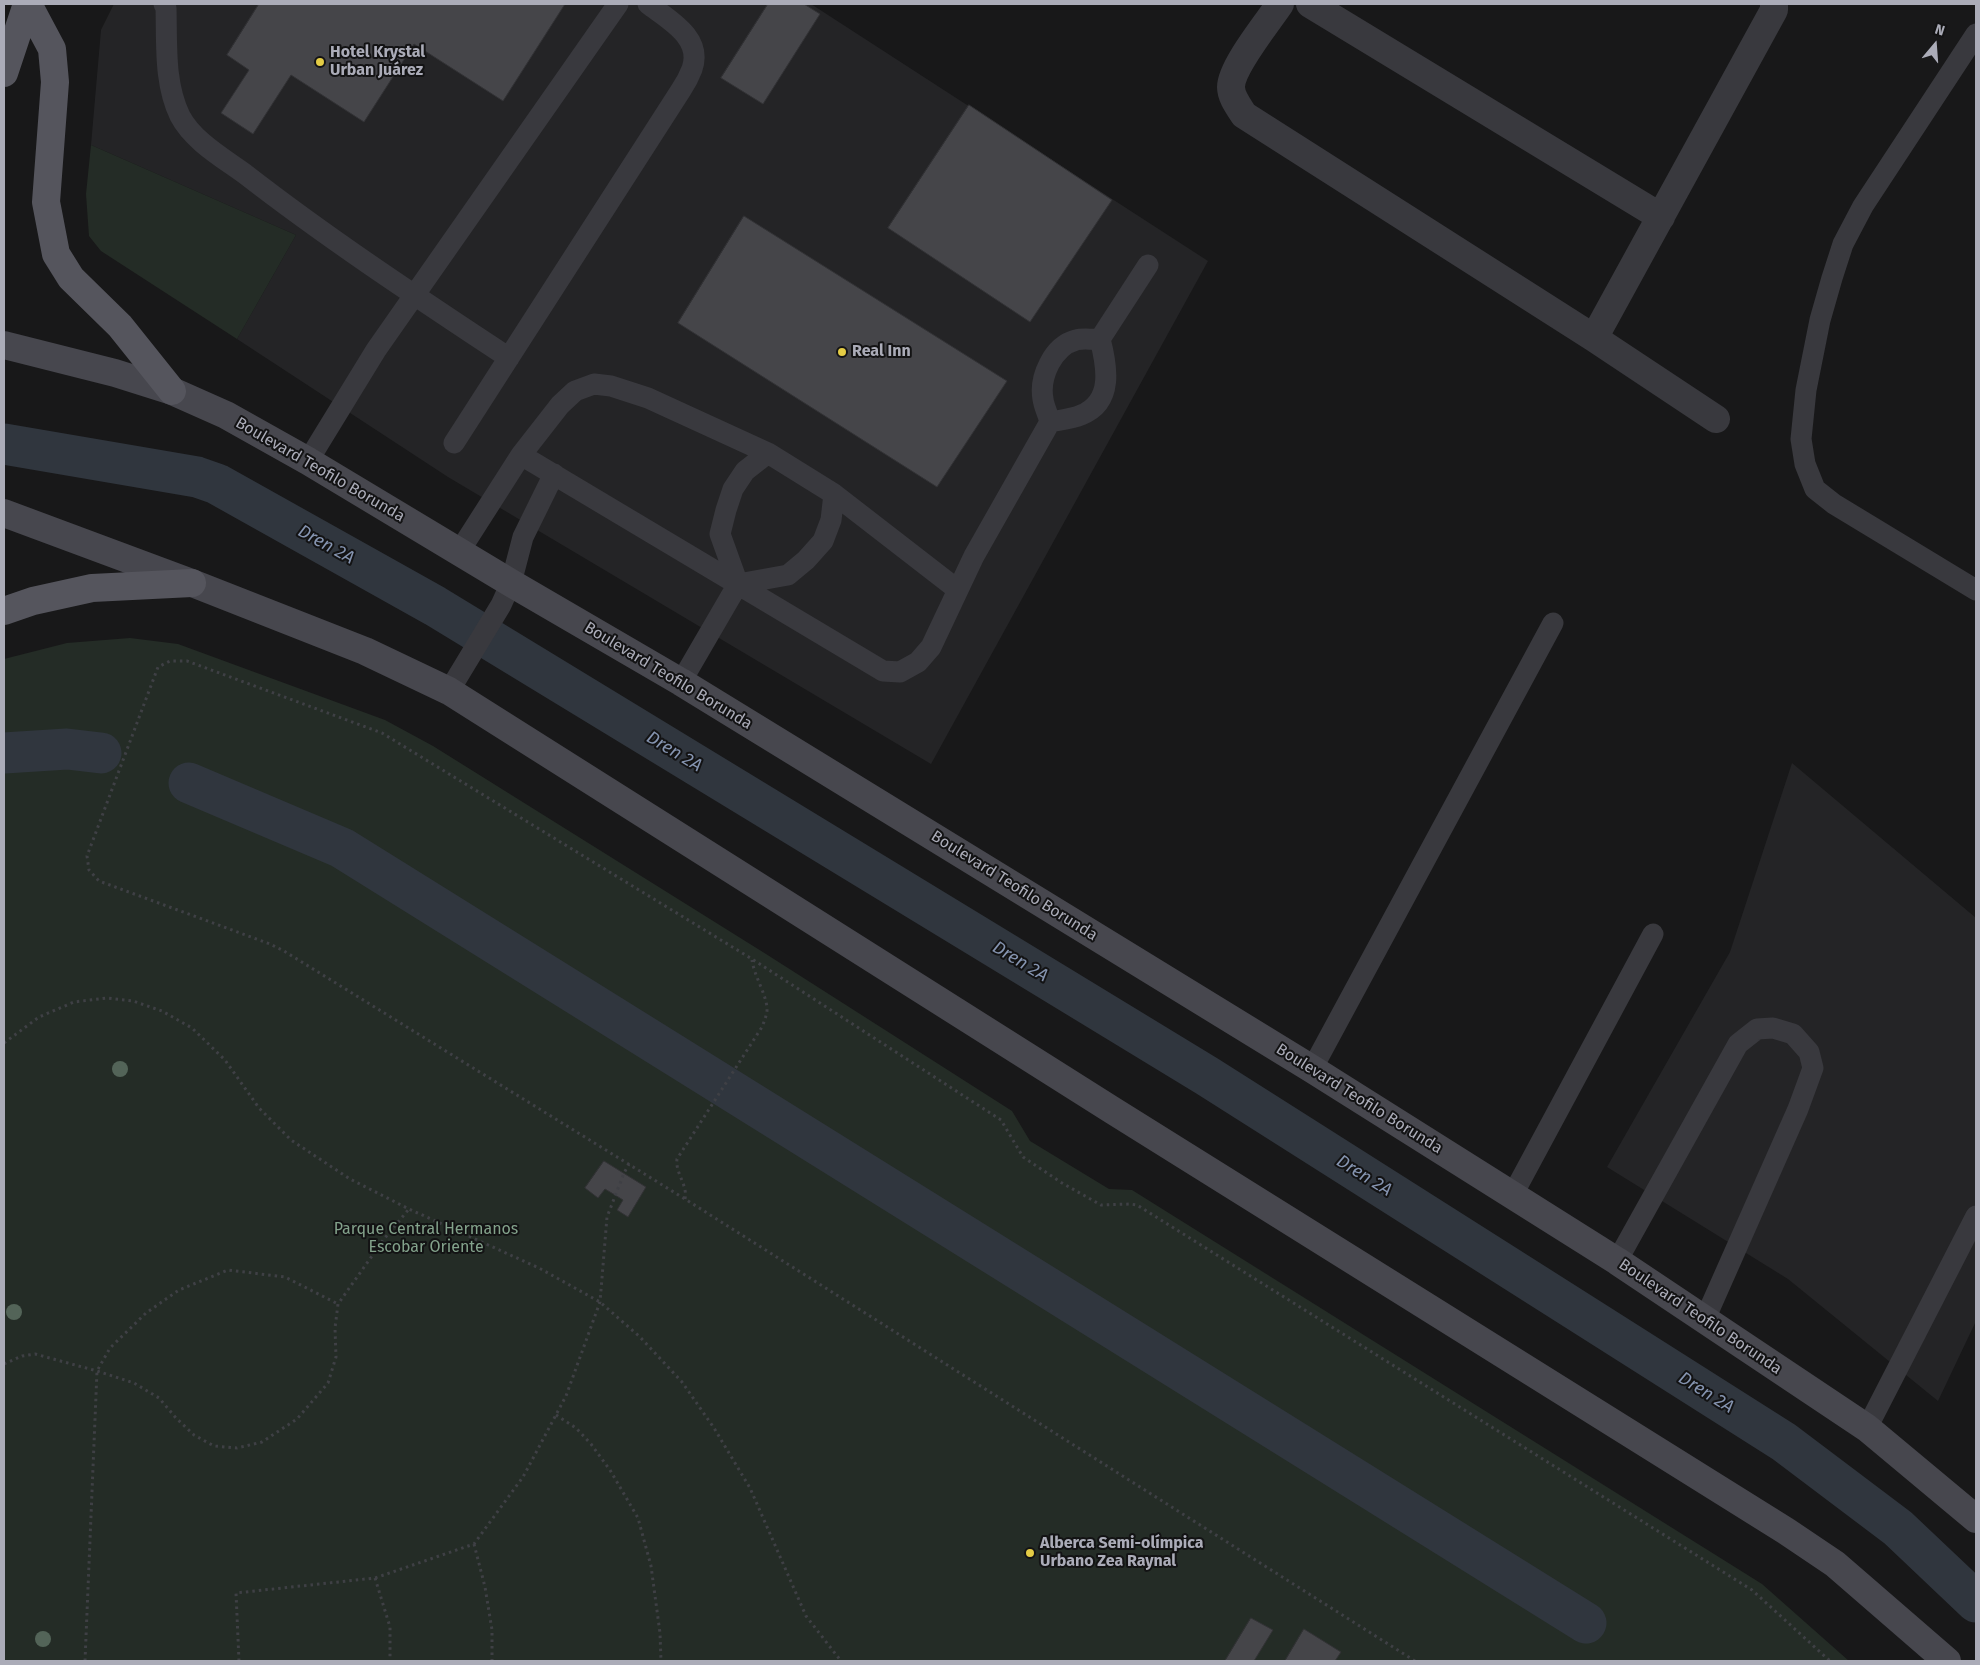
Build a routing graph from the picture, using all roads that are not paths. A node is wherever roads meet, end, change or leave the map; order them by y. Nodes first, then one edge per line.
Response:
1 (27, 4) edge
2 (164, 4) edge
3 (618, 4) edge
4 (648, 4) edge
5 (1280, 4) edge
6 (1310, 4) edge
7 (1774, 4) edge
8 (1976, 34) edge
9 (4, 73) edge
10 (1661, 217) junction
11 (1148, 265) dead end
12 (414, 295) junction
13 (1594, 338) junction
14 (1100, 339) junction
15 (4, 345) edge
16 (509, 358) junction
17 (172, 391) junction
18 (1716, 419) dead end
19 (1050, 422) junction
20 (454, 443) dead end
21 (768, 454) junction
22 (521, 455) junction
23 (308, 461) junction
24 (554, 474) junction
25 (834, 494) junction
26 (4, 513) edge
27 (459, 552) junction
28 (192, 582) junction
29 (738, 584) junction
30 (958, 590) junction
31 (1976, 590) edge
32 (506, 594) junction
33 (4, 611) edge
34 (1553, 623) dead end
35 (681, 682) junction
36 (449, 691) junction
37 (1653, 934) dead end
38 (1312, 1069) junction
39 (1512, 1196) junction
40 (1976, 1216) edge
41 (1616, 1261) junction
42 (1705, 1319) junction
43 (1867, 1428) junction
44 (1976, 1518) edge
45 (1947, 1661) edge

1 - 9 main road
1 - 17 main road
2 - 12 lane
3 - 12 lane
4 - 16 lane
5 - 13 street
6 - 10 street
7 - 10 street
8 - 31 lane
10 - 13 street
11 - 14 lane
12 - 16 lane
12 - 23 lane
13 - 18 street
14 - 19 lane
14 - 19 lane
15 - 17 main road, Boulevard Teofilo Borunda
16 - 20 lane
17 - 23 main road, Boulevard Teofilo Borunda
19 - 30 lane
21 - 22 lane
21 - 25 lane
21 - 29 lane
22 - 24 lane
22 - 27 lane
23 - 27 main road, Boulevard Teofilo Borunda
24 - 29 lane
24 - 32 lane
25 - 29 lane
25 - 30 lane
26 - 28 main road
27 - 32 main road, Boulevard Teofilo Borunda
28 - 33 main road
28 - 36 main road
29 - 30 lane
29 - 35 lane
32 - 35 main road, Boulevard Teofilo Borunda
32 - 36 lane
34 - 38 lane
35 - 38 main road, Boulevard Teofilo Borunda
36 - 45 main road
37 - 39 lane
38 - 39 main road, Boulevard Teofilo Borunda
39 - 41 main road, Boulevard Teofilo Borunda
40 - 43 lane
41 - 42 main road, Boulevard Teofilo Borunda
41 - 42 lane
42 - 43 main road, Boulevard Teofilo Borunda
43 - 44 main road, Boulevard Teofilo Borunda

